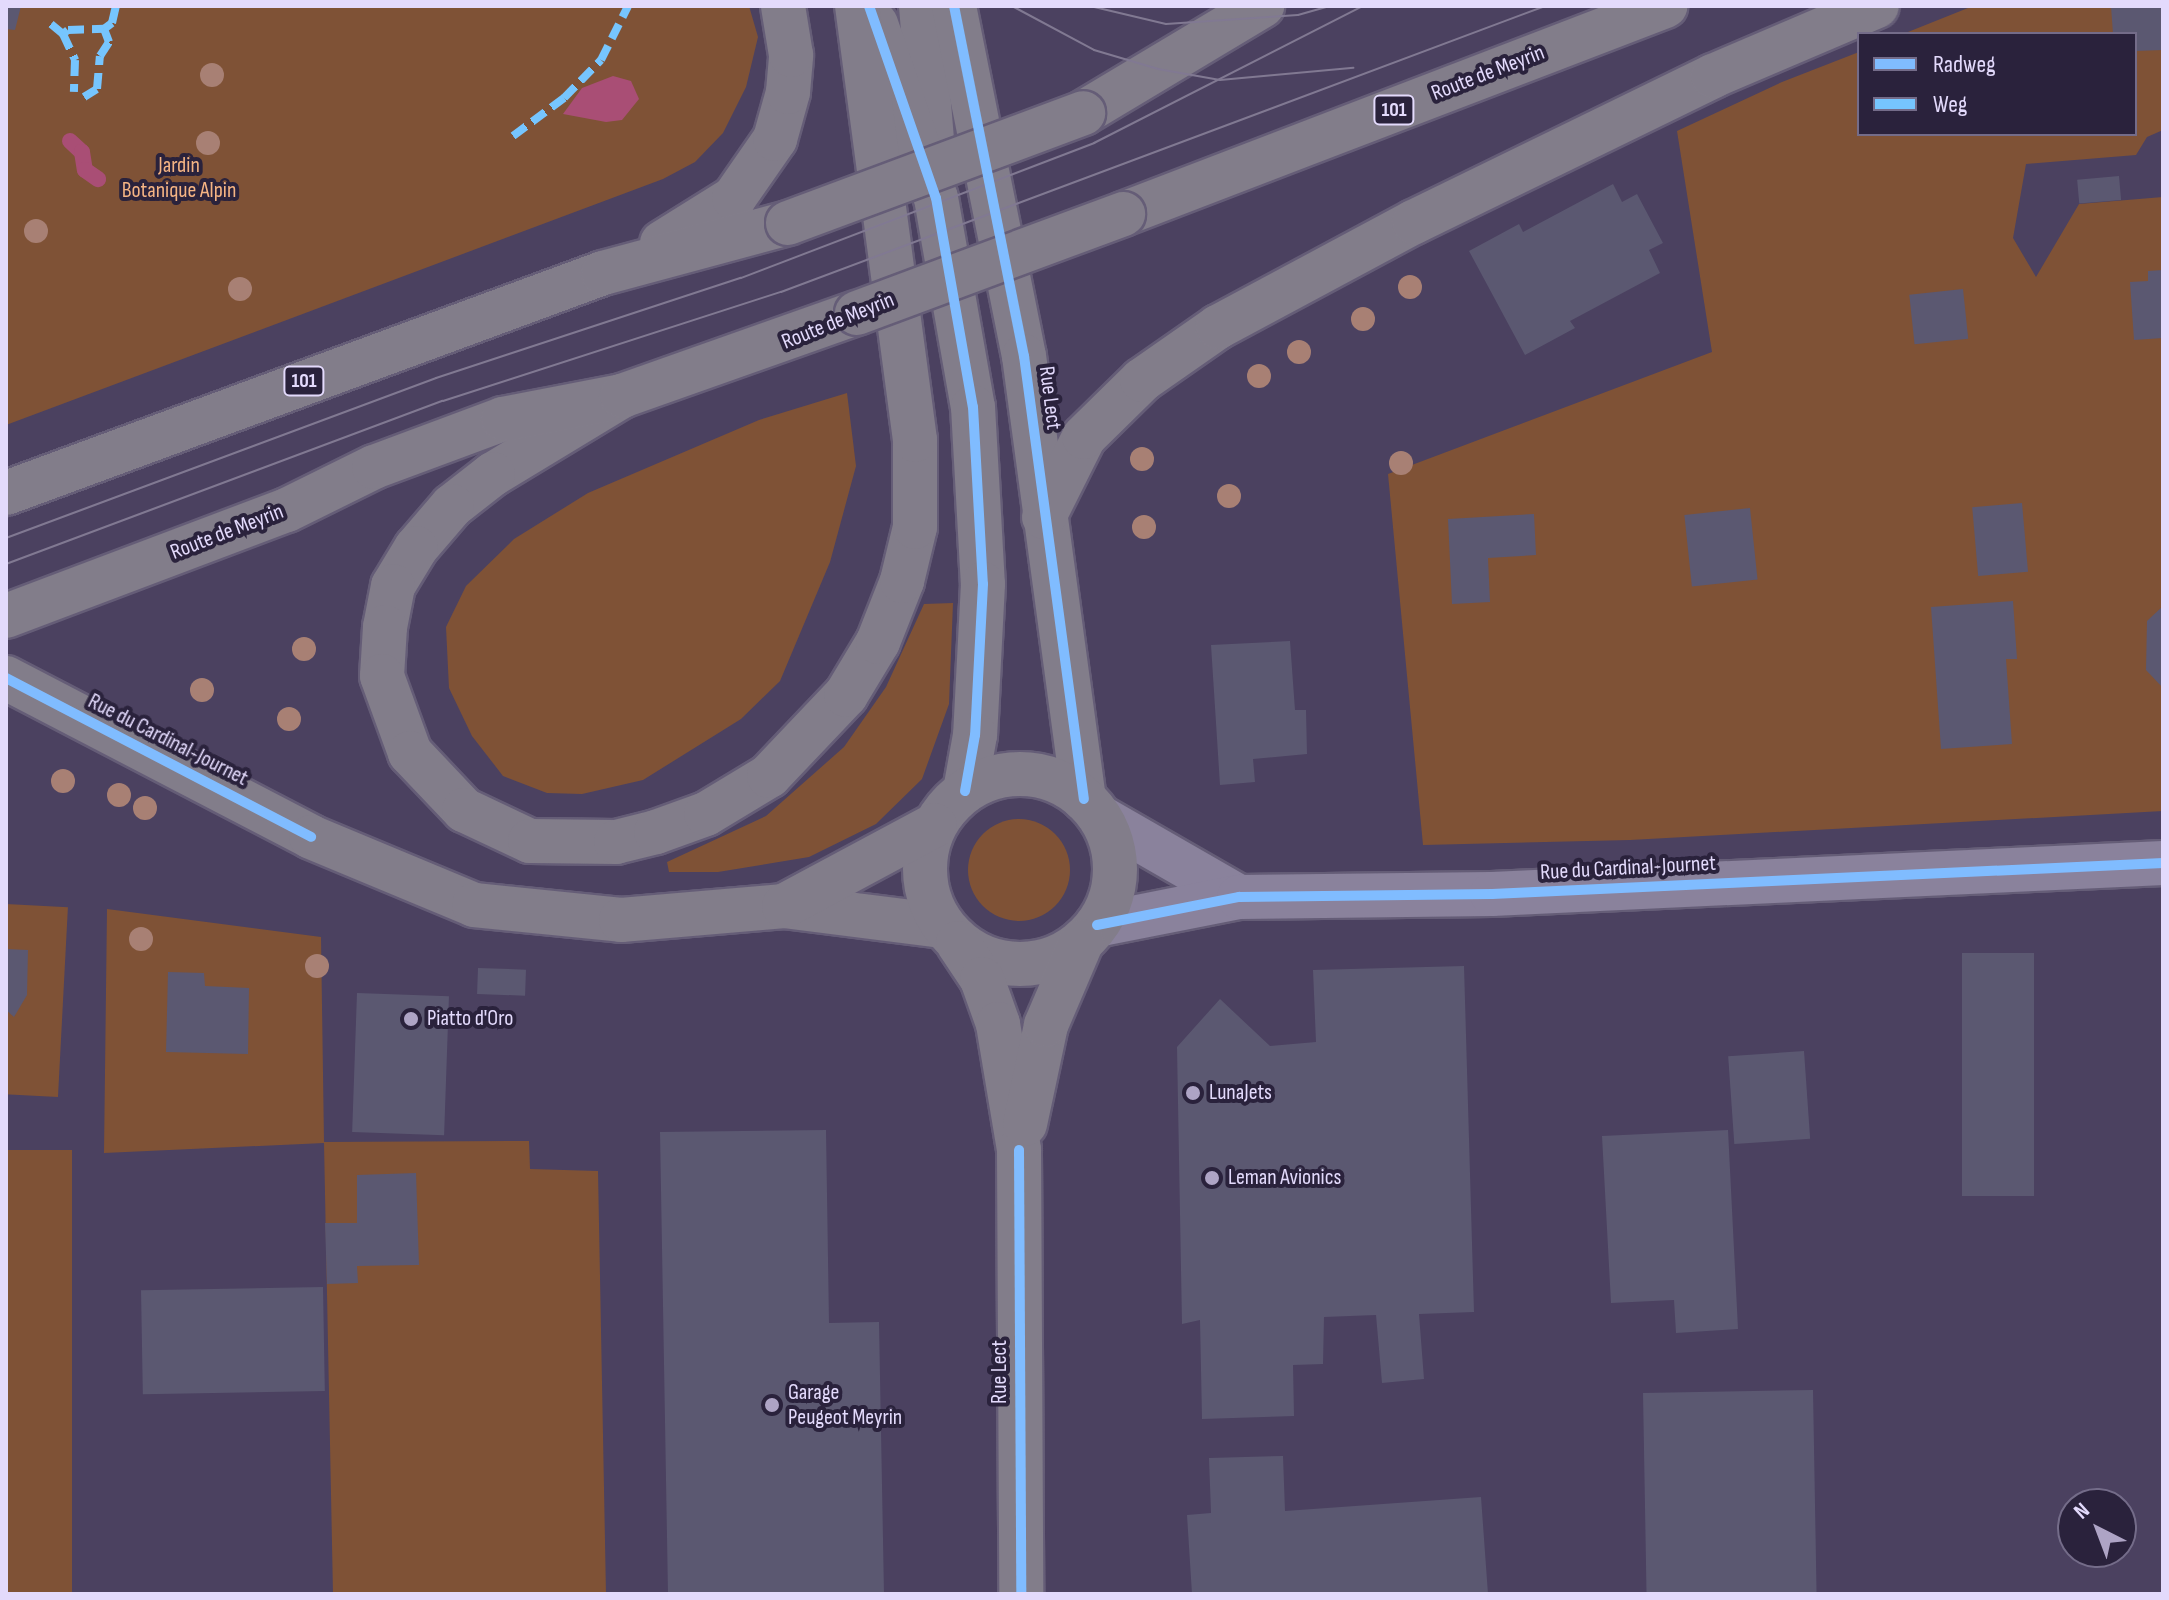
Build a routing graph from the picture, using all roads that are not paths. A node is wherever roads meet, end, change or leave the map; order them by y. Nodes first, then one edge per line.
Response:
1 (783, 6) edge
2 (857, 6) edge
3 (869, 6) edge
4 (921, 6) edge
5 (954, 6) edge
6 (1262, 6) edge
7 (1665, 6) edge
8 (1877, 6) edge
9 (936, 198) junction
10 (603, 273) junction
11 (622, 396) junction
12 (6, 493) edge
13 (1044, 517) junction
14 (6, 616) edge
15 (6, 678) edge
16 (965, 791) junction
17 (1092, 808) junction
18 (935, 825) junction
19 (2163, 863) edge
20 (1239, 897) junction
21 (784, 906) junction
22 (1090, 933) junction
23 (950, 934) junction
24 (1019, 1150) junction
25 (1021, 1594) edge

1 - 10 main road
2 - 11 main road
3 - 9 main road
4 - 9 main road
5 - 13 main road, Rue Lect
6 - 10 main road, 101, bridge
7 - 11 main road, Route de Meyrin / 101, bridge
8 - 13 main road
9 - 16 main road
10 - 12 main road, 101
11 - 14 main road, Route de Meyrin / 101
13 - 17 main road, Rue Lect
15 - 21 main road, Rue du Cardinal-Journet
16 - 17 main road
16 - 18 main road
17 - 20 street
17 - 22 main road
18 - 21 main road, Rue du Cardinal-Journet
18 - 23 main road
19 - 20 street, Rue du Cardinal-Journet
20 - 22 street, Rue du Cardinal-Journet
21 - 23 main road, Rue du Cardinal-Journet
22 - 23 main road
22 - 24 main road, Rue Lect
23 - 24 main road, Rue Lect
24 - 25 main road, Rue Lect

